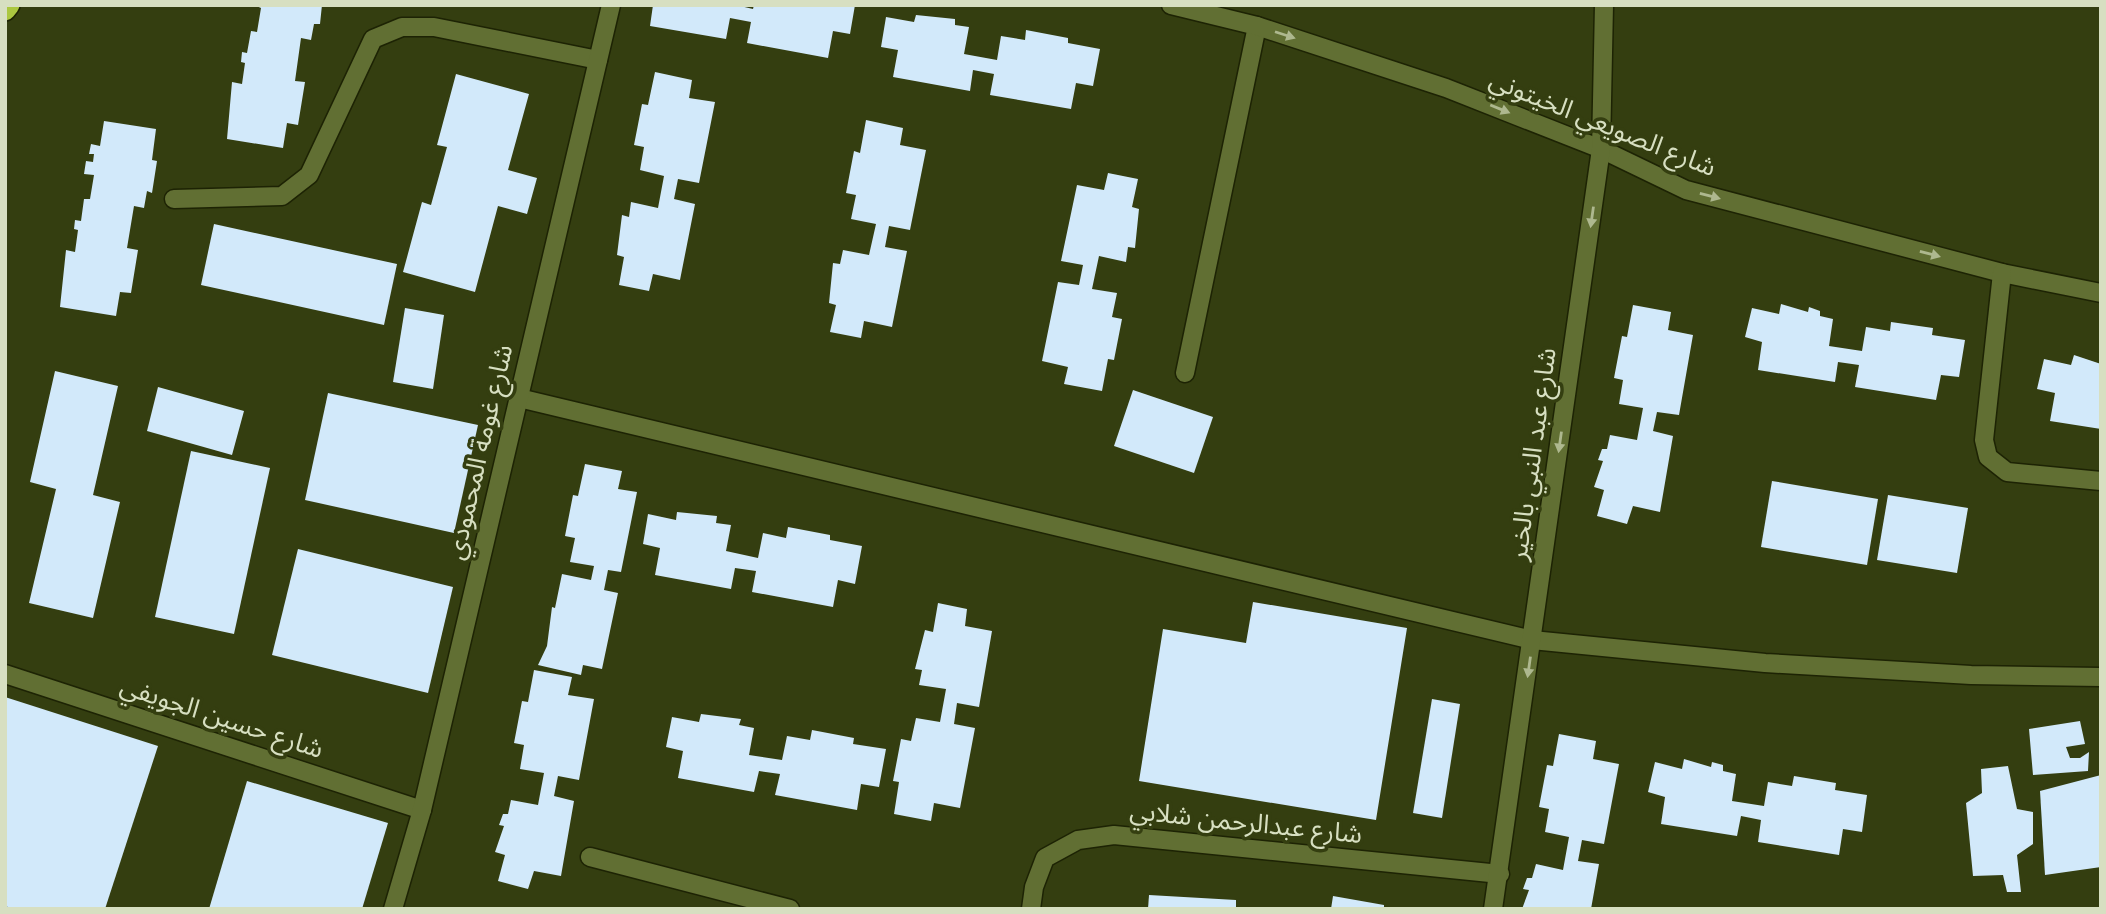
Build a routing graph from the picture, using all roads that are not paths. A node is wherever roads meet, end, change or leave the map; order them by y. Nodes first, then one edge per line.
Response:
1 (9, 5) edge
2 (611, 5) edge
3 (1171, 5) edge
4 (1604, 5) edge
5 (5, 10) edge
6 (1257, 26) junction
7 (598, 60) junction
8 (1601, 149) junction
9 (174, 199) dead end
10 (2002, 273) junction
11 (2101, 293) edge
12 (1185, 373) dead end
13 (519, 398) junction
14 (2101, 481) edge
15 (1532, 640) junction
16 (5, 674) edge
17 (2101, 677) edge
18 (422, 810) junction
19 (590, 857) dead end
20 (1500, 874) junction
21 (393, 909) edge
22 (789, 909) edge
23 (1031, 909) edge
24 (1493, 909) edge

1 - 5 highway
2 - 7 street, شارع غومة المحمودي
3 - 6 street, شارع الصويعي الخيتوني
4 - 8 street, شارع عبد النبي بالخير
6 -> 8 street, شارع الصويعي الخيتوني
6 - 12 street
7 - 9 street
7 - 13 street, شارع غومة المحمودي
8 -> 10 street, شارع الصويعي الخيتوني
8 -> 15 street, شارع عبد النبي بالخير
10 - 11 street, شارع الصويعي الخيتوني
10 - 14 street
13 - 15 street
13 - 18 street, شارع غومة المحمودي
15 - 17 street
15 -> 20 street, شارع عبد النبي بالخير
16 - 18 street, شارع حسين الجويفي
18 - 21 street, شارع غومة المحمودي
19 - 22 street
20 - 23 street, شارع عبدالرحمن شلابي
20 - 24 street, شارع عبد النبي بالخير

